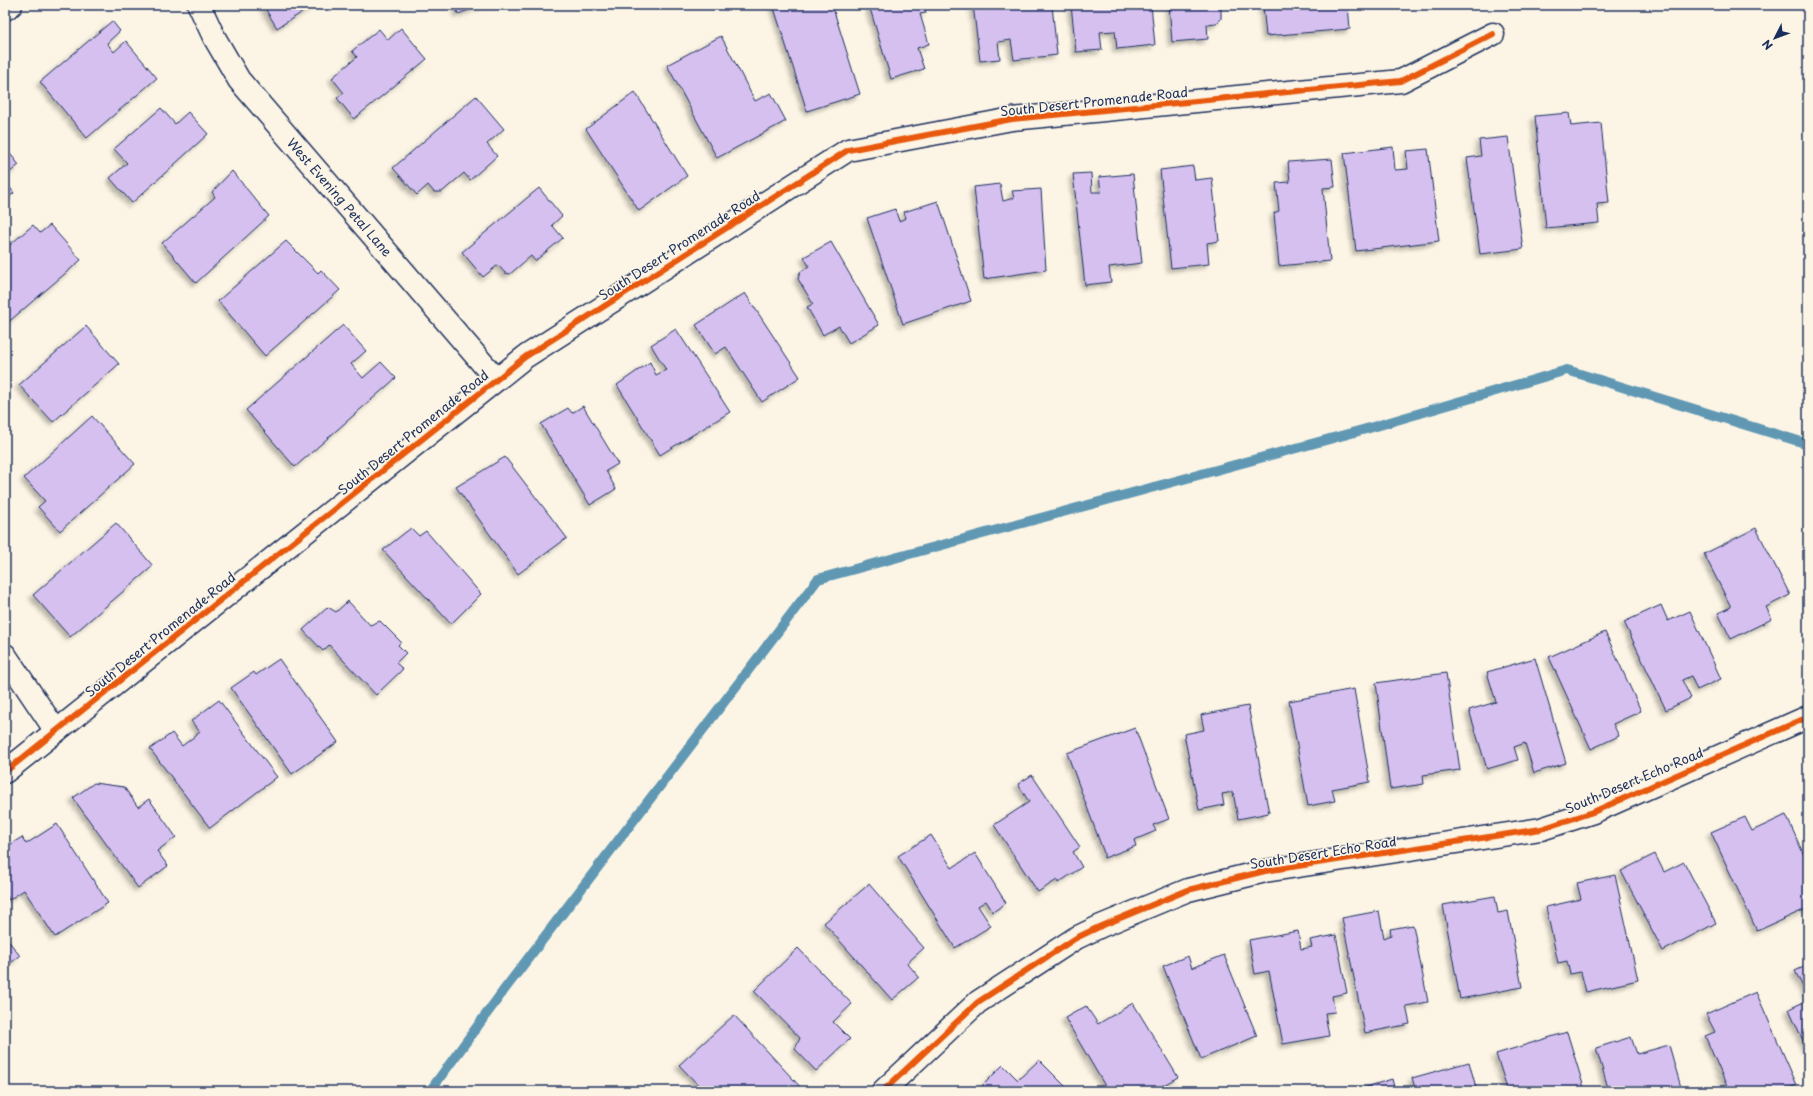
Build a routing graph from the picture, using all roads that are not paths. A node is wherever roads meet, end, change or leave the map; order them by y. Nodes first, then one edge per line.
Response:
1 (11, 5) edge
2 (199, 5) edge
3 (5, 9) edge
4 (1493, 34) dead end
5 (496, 379) junction
6 (5, 655) edge
7 (1808, 717) edge
8 (56, 731) junction
9 (5, 772) edge
10 (883, 1091) edge

1 - 3 street
2 - 5 street, West Evening Petal Lane
4 - 5 street, South Desert Promenade Road
5 - 8 street, South Desert Promenade Road
6 - 8 street
7 - 10 street, South Desert Echo Road
8 - 9 street, South Desert Promenade Road

